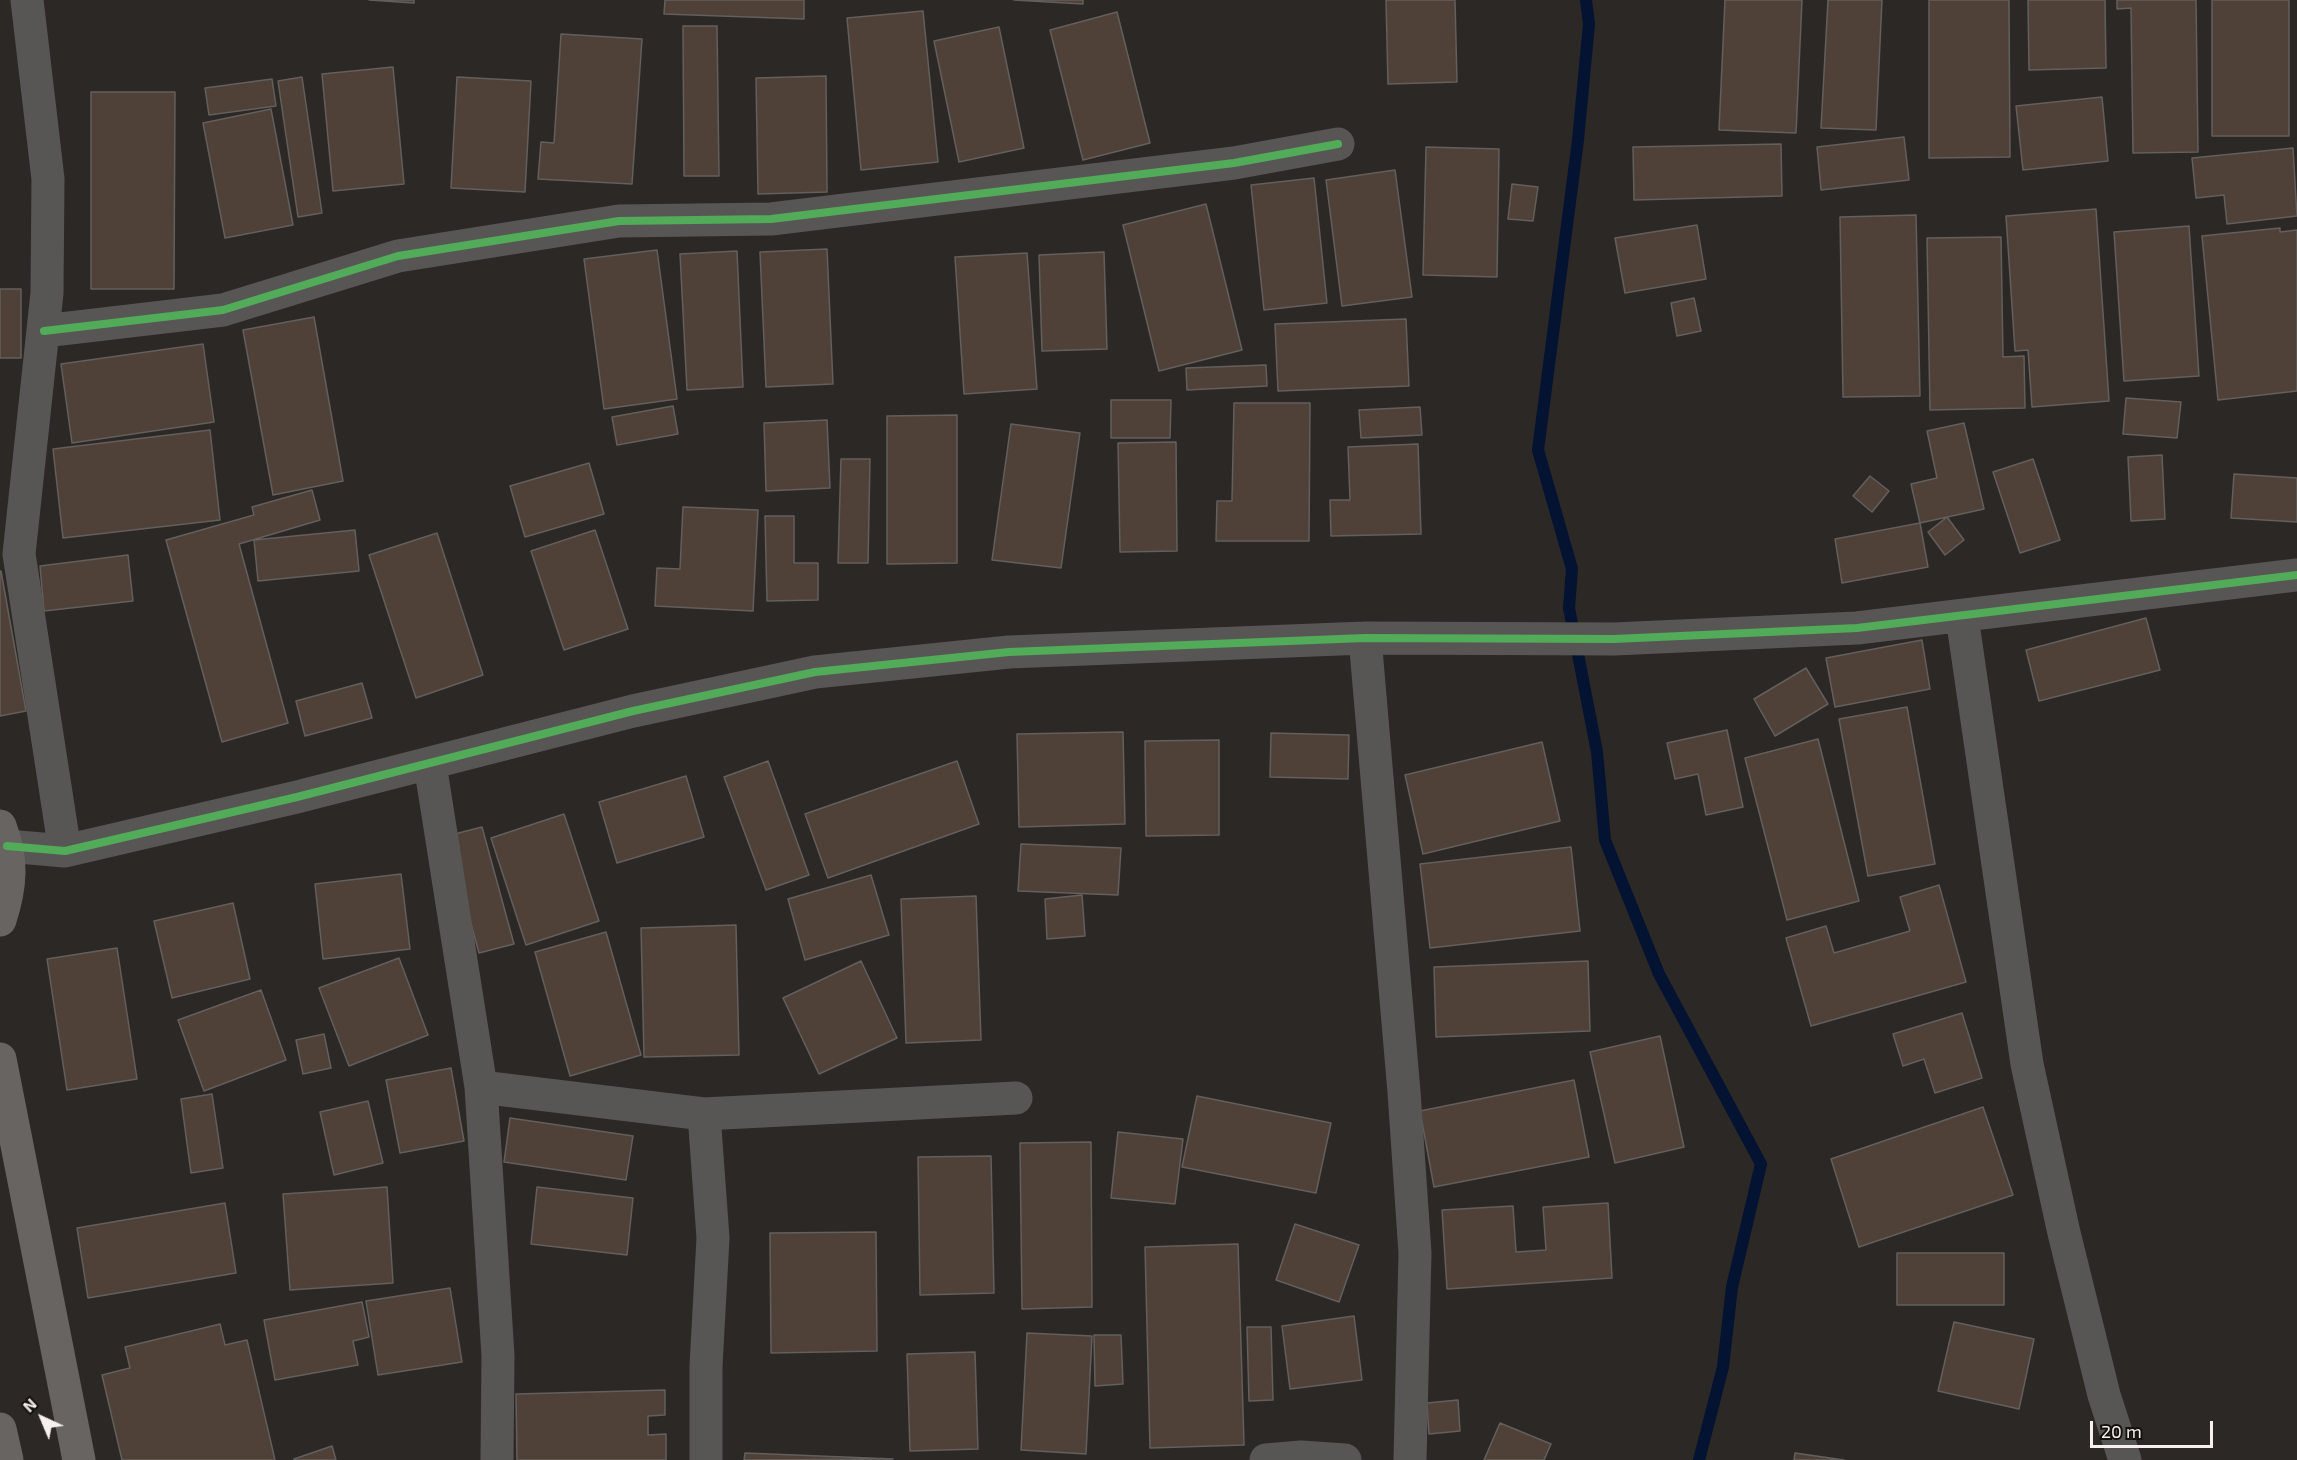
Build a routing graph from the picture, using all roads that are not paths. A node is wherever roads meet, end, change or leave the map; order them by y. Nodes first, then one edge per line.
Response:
1 (27, 0) edge
2 (1338, 144) dead end
3 (44, 332) junction
4 (2297, 575) edge
5 (1962, 617) junction
6 (1365, 638) junction
7 (430, 764) junction
8 (4, 836) edge
9 (65, 851) junction
10 (0, 920) edge
11 (0, 1059) edge
12 (481, 1087) junction
13 (1016, 1098) dead end
14 (704, 1114) junction
15 (0, 1429) edge
16 (7, 1460) edge
17 (79, 1460) edge
18 (497, 1460) edge
19 (706, 1460) edge
20 (1266, 1460) edge
21 (1345, 1460) edge
22 (1410, 1460) edge
23 (2125, 1460) edge

1 - 3 street
2 - 3 street
3 - 9 street
4 - 5 street
5 - 6 street
5 - 23 street
6 - 7 street
6 - 22 street
7 - 9 street
7 - 12 street
8 - 9 street
8 - 10 highway
11 - 17 highway
12 - 14 street
12 - 18 street
13 - 14 street
14 - 19 street
15 - 16 highway
20 - 21 street

